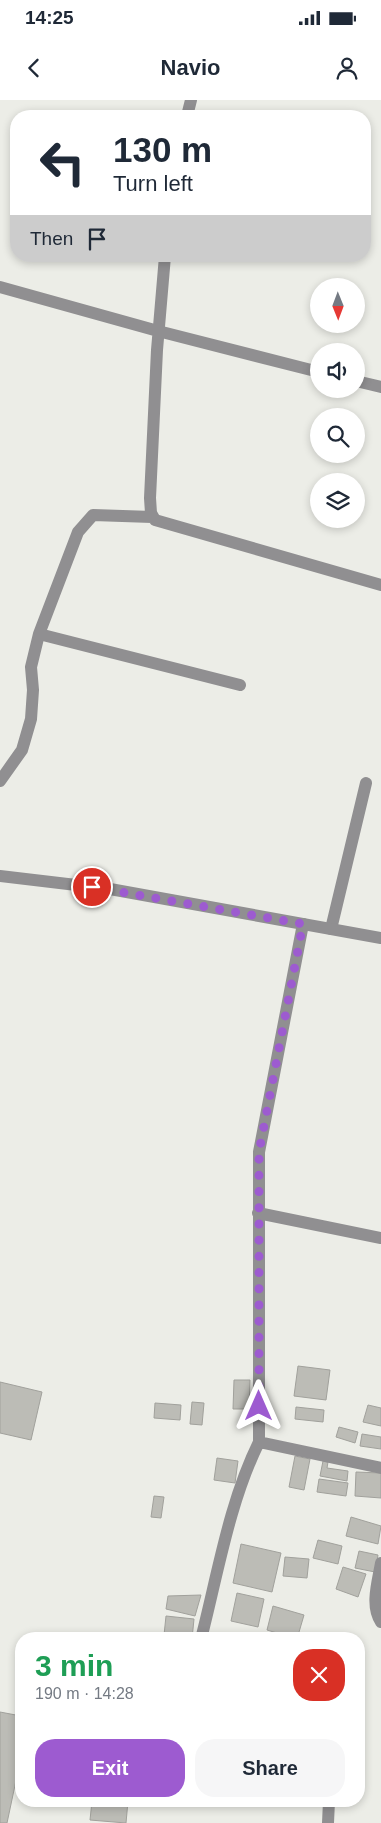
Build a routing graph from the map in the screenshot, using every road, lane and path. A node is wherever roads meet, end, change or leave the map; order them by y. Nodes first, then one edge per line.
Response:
1 (164, 262) edge
2 (0, 287) edge
3 (158, 331) junction
4 (310, 370) edge
5 (365, 383) edge
6 (381, 387) edge
7 (152, 517) junction
8 (381, 585) edge
9 (39, 634) junction
10 (240, 685) dead end
11 (0, 781) edge
12 (366, 783) dead end
13 (0, 876) edge
14 (303, 924) junction
15 (331, 929) junction
16 (381, 938) edge
17 (258, 1213) junction
18 (381, 1238) edge
19 (258, 1442) junction
20 (381, 1468) edge
21 (381, 1562) edge
22 (381, 1622) edge
23 (203, 1632) edge
24 (329, 1807) edge
25 (328, 1823) edge

1 - 3 street
2 - 3 street
3 - 4 street
3 - 7 street
5 - 6 street
7 - 8 street
7 - 9 street
9 - 10 street
9 - 11 street
12 - 15 street
13 - 14 street
14 - 15 street
14 - 17 street
15 - 16 street
17 - 18 street
17 - 19 street
19 - 20 street
19 - 23 street
21 - 22 street
24 - 25 street

